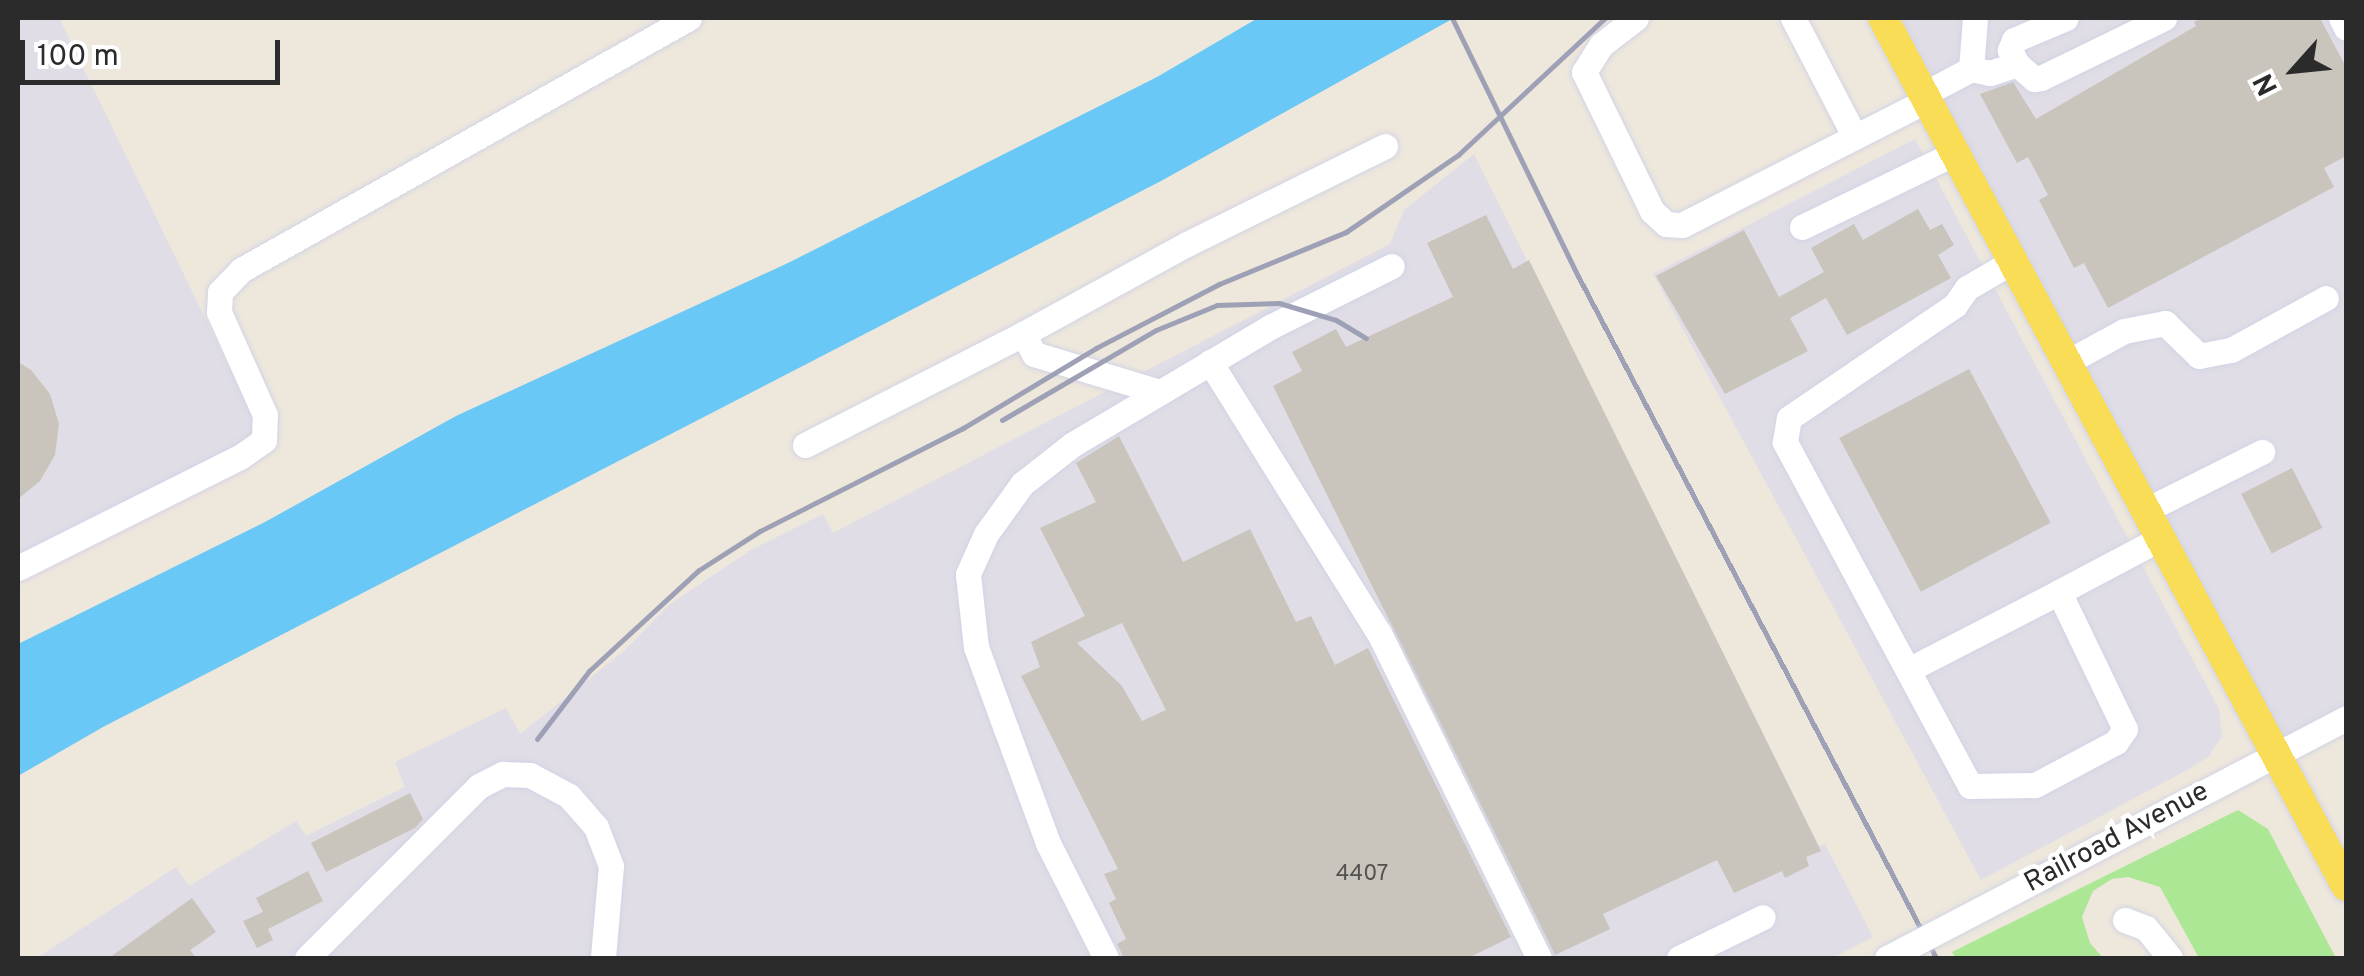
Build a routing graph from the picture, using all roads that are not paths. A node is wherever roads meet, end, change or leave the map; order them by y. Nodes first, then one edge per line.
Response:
1 (690, 18) edge
2 (1636, 18) edge
3 (1793, 18) edge
4 (1883, 18) edge
5 (1975, 18) edge
6 (2066, 18) edge
7 (2164, 18) edge
8 (2341, 18) edge
9 (2346, 28) edge
10 (2017, 64) junction
11 (1971, 68) junction
12 (1926, 97) junction
13 (1854, 138) junction
14 (1386, 146) dead end
15 (1955, 153) junction
16 (1802, 227) dead end
17 (2013, 261) junction
18 (1392, 266) dead end
19 (2326, 298) dead end
20 (1022, 334) junction
21 (1210, 362) junction
22 (2067, 362) junction
23 (1160, 392) junction
24 (805, 445) dead end
25 (2262, 452) dead end
26 (2146, 510) junction
27 (2160, 538) junction
28 (18, 568) edge
29 (2059, 592) junction
30 (1908, 670) junction
31 (2346, 718) edge
32 (2276, 754) junction
33 (2346, 886) edge
34 (1763, 917) dead end
35 (2125, 920) dead end
36 (307, 958) edge
37 (604, 958) edge
38 (1106, 958) edge
39 (1539, 958) edge
40 (1678, 958) edge
41 (1887, 958) edge
42 (2170, 958) edge

1 - 28 street
2 - 13 street
3 - 13 street
4 - 12 main road
5 - 11 street
6 - 10 street
7 - 10 street
8 - 9 street
10 - 11 street
11 - 12 street
12 - 13 street
12 - 15 main road
14 - 20 street
15 - 16 street
15 - 17 main road
17 - 22 main road
17 - 30 street
18 - 21 street
19 - 22 street
20 - 23 street
20 - 24 street
21 - 23 street
21 - 39 street
22 - 26 main road
23 - 38 street
25 - 26 street
26 - 27 main road
27 - 29 street
27 - 32 main road
29 - 30 street
29 - 30 street
31 - 32 street, Railroad Avenue
32 - 33 main road
32 - 41 street, Railroad Avenue, bridge
34 - 40 street
35 - 42 street
36 - 37 street

